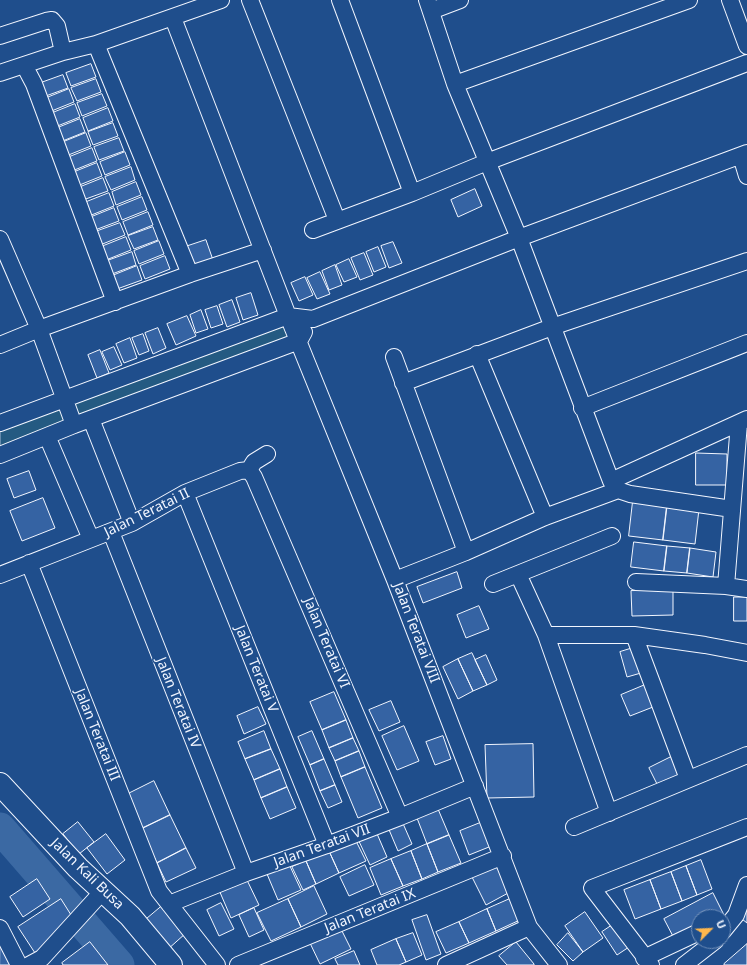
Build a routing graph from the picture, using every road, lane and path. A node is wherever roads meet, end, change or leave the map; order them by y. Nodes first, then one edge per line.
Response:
1 (221, 0) edge
2 (250, 0) edge
3 (340, 0) edge
4 (460, 0) edge
5 (689, 0) edge
6 (730, 0) edge
7 (429, 6) edge
8 (173, 18) junction
9 (0, 36) edge
10 (96, 44) junction
11 (747, 46) edge
12 (63, 52) junction
13 (747, 63) edge
14 (24, 65) junction
15 (0, 73) edge
16 (455, 84) junction
17 (744, 154) edge
18 (487, 162) junction
19 (747, 176) edge
20 (412, 193) junction
21 (337, 220) junction
22 (313, 230) dead end
23 (519, 238) junction
24 (0, 239) edge
25 (263, 250) junction
26 (747, 261) edge
27 (190, 274) junction
28 (115, 302) junction
29 (288, 316) junction
30 (312, 319) junction
31 (552, 327) junction
32 (38, 329) junction
33 (299, 341) junction
34 (747, 343) edge
35 (0, 345) edge
36 (477, 354) junction
37 (394, 357) dead end
38 (403, 383) junction
39 (64, 399) junction
40 (582, 408) junction
41 (91, 419) junction
42 (743, 421) edge
43 (0, 423) edge
44 (74, 425) junction
45 (47, 436) junction
46 (267, 454) dead end
47 (0, 455) edge
48 (248, 470) junction
49 (615, 485) junction
50 (185, 493) junction
51 (732, 509) junction
52 (545, 517) junction
53 (132, 523) junction
54 (111, 532) junction
55 (612, 536) dead end
56 (91, 539) junction
57 (466, 552) junction
58 (29, 563) junction
59 (518, 574) junction
60 (0, 575) edge
61 (395, 580) junction
62 (636, 582) dead end
63 (493, 584) dead end
64 (726, 586) junction
65 (747, 589) edge
66 (546, 635) junction
67 (634, 635) junction
68 (747, 653) edge
69 (747, 755) edge
70 (688, 779) junction
71 (0, 784) edge
72 (475, 786) junction
73 (609, 813) junction
74 (400, 817) junction
75 (574, 827) dead end
76 (747, 827) edge
77 (327, 845) junction
78 (502, 856) junction
79 (246, 873) junction
80 (747, 885) edge
81 (103, 891) junction
82 (169, 904) junction
83 (731, 914) edge
84 (529, 926) junction
85 (0, 928) edge
86 (691, 937) edge
87 (705, 949) edge
88 (36, 962) edge
89 (648, 962) edge
90 (19, 965) edge
91 (171, 965) edge
92 (217, 965) edge
93 (238, 965) edge
94 (446, 965) edge
95 (559, 965) edge
96 (684, 965) edge

1 - 8 street
2 - 21 street
3 - 20 street
4 - 7 street
5 - 16 street
6 - 11 street
7 - 16 street
8 - 10 street
8 - 25 street, Jalan Teratai VIII
9 - 12 street
10 - 12 street
10 - 27 street
12 - 14 street
13 - 18 street
14 - 15 street
14 - 28 street
16 - 18 street
17 - 19 street
17 - 23 street
18 - 20 street
18 - 23 street
20 - 21 street
21 - 22 street
23 - 30 street
23 - 31 street
24 - 32 street
25 - 27 street
25 - 29 street, Jalan Teratai VIII
26 - 31 street
27 - 28 street
28 - 32 street
29 - 30 street
29 - 33 street, Jalan Teratai VIII
29 - 39 street
30 - 33 street
31 - 36 street
31 - 40 street
32 - 35 street
32 - 39 street
33 - 41 street
33 - 61 street, Jalan Teratai VIII
34 - 40 street
36 - 38 street
36 - 52 street
37 - 38 street
38 - 57 street
39 - 43 street
39 - 44 street
40 - 49 street
41 - 44 street
41 - 53 street
42 - 49 street
42 - 51 street
44 - 45 street
45 - 47 street
45 - 56 street
46 - 48 street
48 - 50 street, Jalan Teratai II
48 - 74 street, Jalan Teratai VI
49 - 51 street
49 - 52 street
50 - 53 street, Jalan Teratai II
50 - 77 street, Jalan Teratai V
51 - 64 street
52 - 57 street
53 - 54 street, Jalan Teratai II
54 - 56 street, Jalan Teratai II
54 - 79 street, Jalan Teratai IV
55 - 59 street
56 - 58 street, Jalan Teratai II
57 - 61 street
58 - 60 street, Jalan Teratai II
58 - 82 street, Jalan Teratai III
59 - 63 street
59 - 66 street
61 - 72 street, Jalan Teratai VIII
62 - 64 street
64 - 65 street
66 - 67 street
66 - 73 street
67 - 68 street
67 - 70 street
69 - 70 street
70 - 73 street
71 - 81 street, Jalan Kali Busa
72 - 74 street, Jalan Teratai VII
72 - 78 street, Jalan Teratai VIII
73 - 75 street
74 - 77 street, Jalan Teratai VII
76 - 89 street
77 - 79 street, Jalan Teratai VII
78 - 84 street, Jalan Teratai VIII
78 - 93 street, Jalan Teratai IX
79 - 82 street, Jalan Teratai VII
80 - 83 street
81 - 88 street
81 - 91 street, Jalan Kali Busa
82 - 92 street, Jalan Teratai III
84 - 94 street
84 - 95 street, Jalan Teratai VIII
85 - 90 street
86 - 89 street
87 - 96 street

